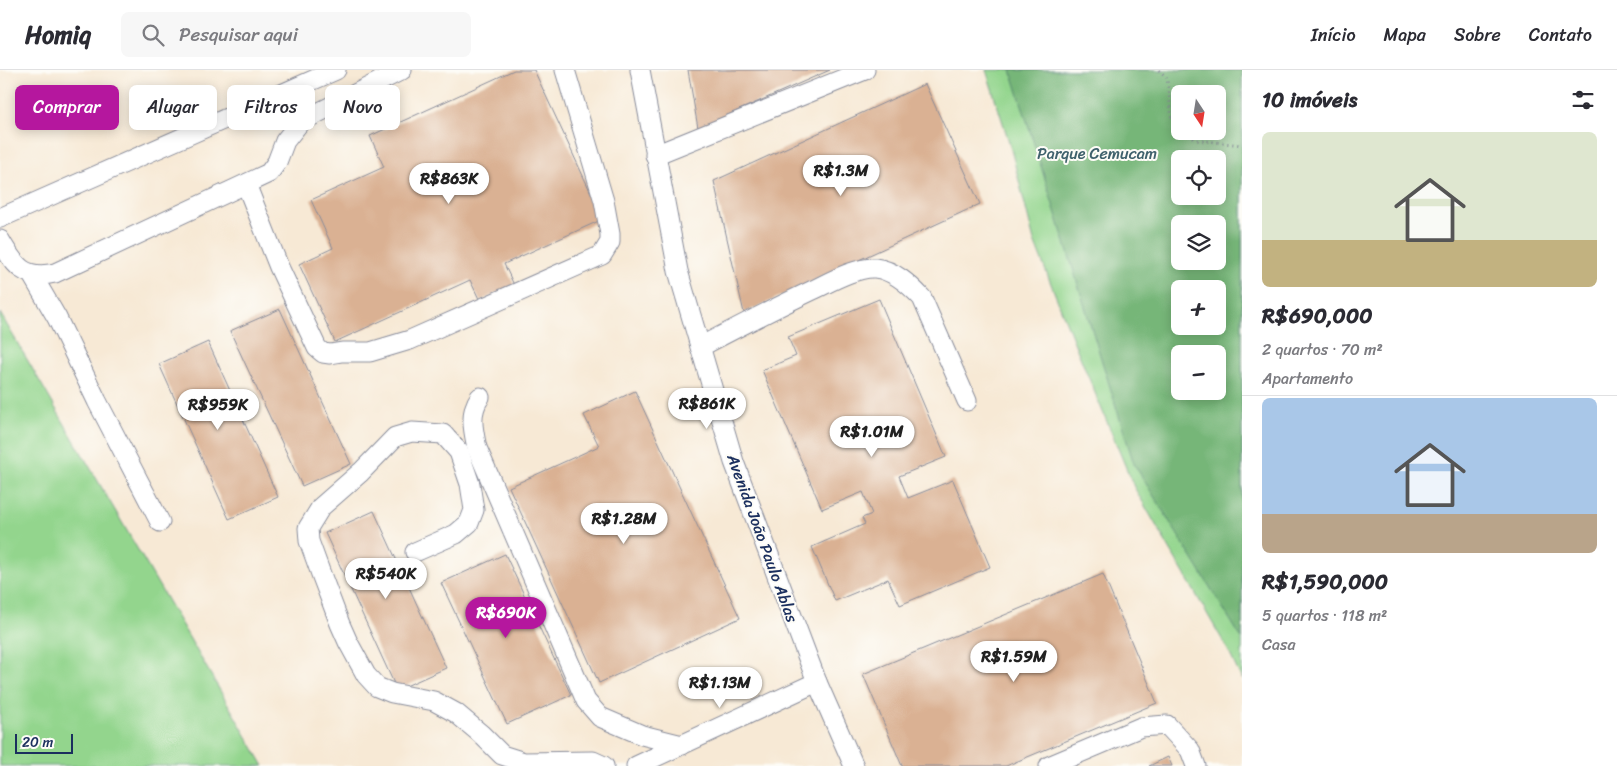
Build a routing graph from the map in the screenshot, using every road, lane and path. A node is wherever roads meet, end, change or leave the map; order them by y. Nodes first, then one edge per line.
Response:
1 (336, 70) edge
2 (402, 70) edge
3 (565, 70) edge
4 (640, 70) edge
5 (864, 70) edge
6 (1159, 70) edge
7 (1171, 112) edge
8 (1196, 140) edge
9 (1242, 145) edge
10 (655, 155) junction
11 (246, 184) junction
12 (0, 218) edge
13 (0, 240) edge
14 (32, 275) junction
15 (700, 347) junction
16 (480, 396) dead end
17 (967, 401) dead end
18 (160, 522) dead end
19 (415, 552) dead end
20 (817, 682) junction
21 (682, 745) junction
22 (604, 766) edge
23 (636, 766) edge
24 (854, 766) edge
25 (1049, 766) edge
26 (1196, 766) edge

1 - 12 street
2 - 11 street
3 - 11 street
4 - 10 street, Avenida João Paulo Ablas
5 - 10 street
6 - 7 path
8 - 9 path
10 - 15 street, Avenida João Paulo Ablas
11 - 14 street
13 - 14 street
14 - 18 street
15 - 17 street
15 - 20 street, Avenida João Paulo Ablas
16 - 21 street
19 - 22 street
20 - 21 street
20 - 24 street, Avenida João Paulo Ablas
21 - 23 street
25 - 26 street

